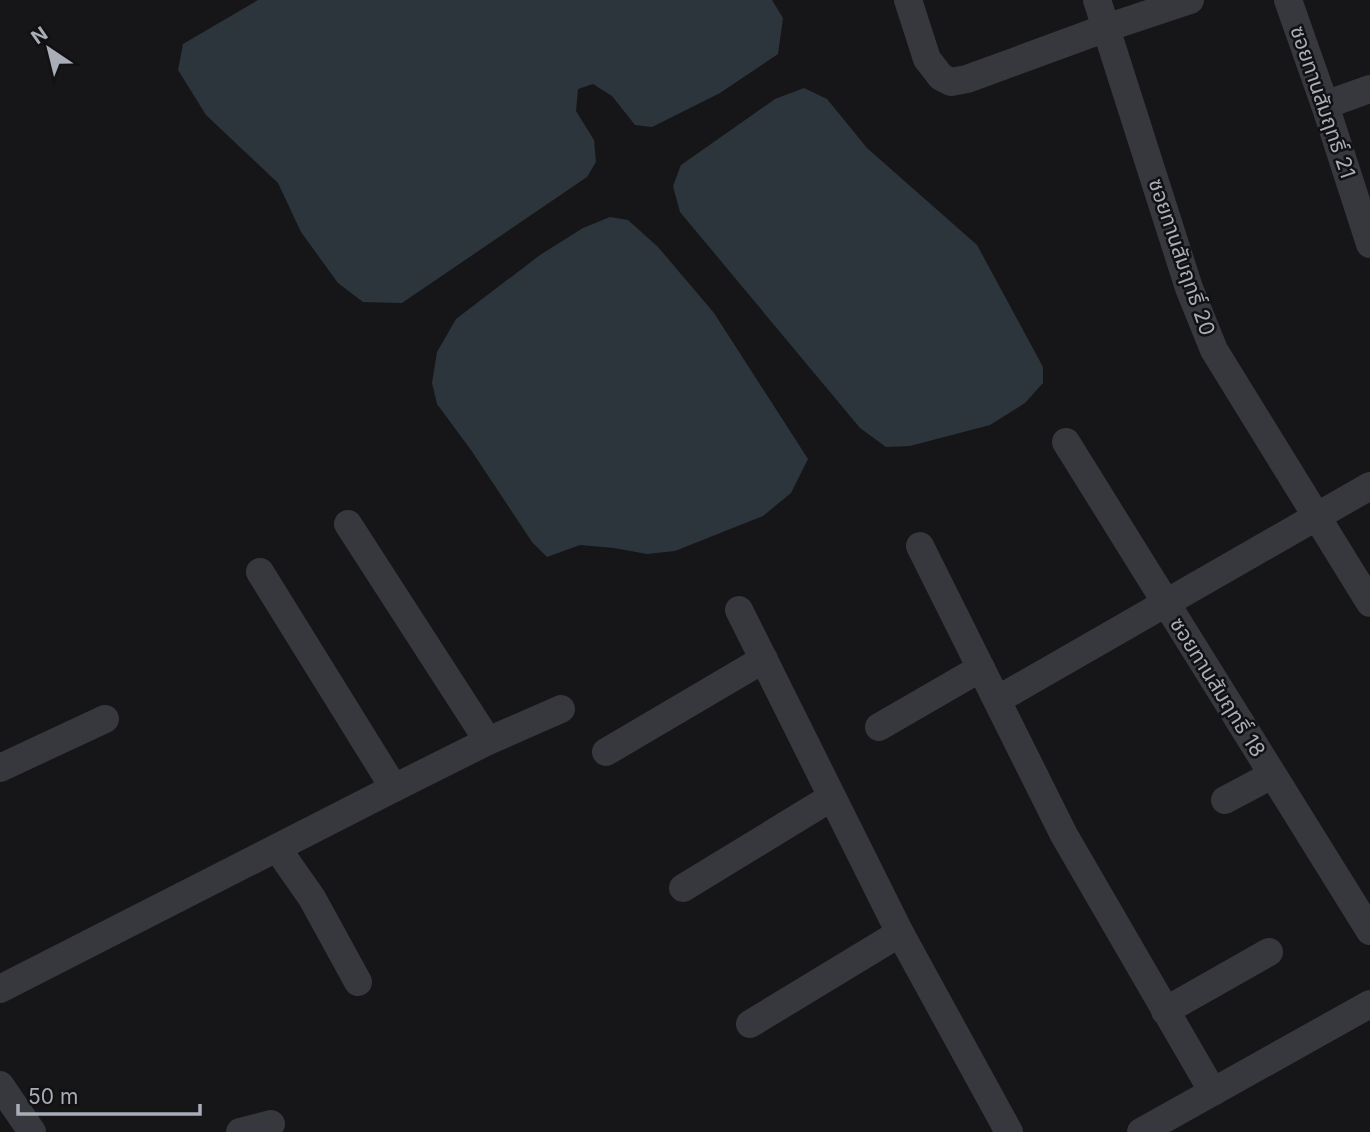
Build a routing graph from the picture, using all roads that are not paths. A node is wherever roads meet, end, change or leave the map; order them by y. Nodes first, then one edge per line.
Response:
1 (908, 0) edge
2 (1097, 0) edge
3 (1190, 0) edge
4 (1288, 0) edge
5 (1107, 28) junction
6 (1370, 89) edge
7 (1325, 105) junction
8 (1370, 244) edge
9 (1066, 442) dead end
10 (1370, 486) edge
11 (1315, 516) junction
12 (348, 524) dead end
13 (920, 546) dead end
14 (260, 572) dead end
15 (1166, 603) junction
16 (1370, 603) edge
17 (739, 610) dead end
18 (764, 659) junction
19 (981, 668) junction
20 (997, 700) junction
21 (561, 709) dead end
22 (105, 719) dead end
23 (879, 727) dead end
24 (488, 741) junction
25 (606, 752) dead end
26 (0, 768) edge
27 (1272, 775) junction
28 (394, 788) junction
29 (832, 797) junction
30 (1225, 800) dead end
31 (277, 848) junction
32 (683, 888) dead end
33 (1370, 931) edge
34 (900, 933) junction
35 (1269, 952) dead end
36 (358, 982) dead end
37 (0, 989) edge
38 (1370, 1004) edge
39 (1166, 1011) junction
40 (750, 1024) dead end
41 (0, 1085) edge
42 (1213, 1092) junction
43 (271, 1124) dead end
44 (32, 1132) edge
45 (240, 1132) edge
46 (1009, 1132) edge
47 (1141, 1132) edge

1 - 5 street
2 - 5 street, ซอยทานสัมฤทธิ์ 20
3 - 5 street
4 - 7 street, ซอยทานสัมฤทธิ์ 21
5 - 11 street, ซอยทานสัมฤทธิ์ 20
6 - 7 street
7 - 8 street, ซอยทานสัมฤทธิ์ 21
9 - 15 street, ซอยทานสัมฤทธิ์ 18
10 - 11 street
11 - 15 street
11 - 16 street, ซอยทานสัมฤทธิ์ 20
12 - 24 street
13 - 19 street
14 - 28 street
15 - 20 street
15 - 27 street, ซอยทานสัมฤทธิ์ 18
17 - 18 street
18 - 25 street
18 - 29 street
19 - 20 street
19 - 23 street
20 - 39 street
21 - 24 street
22 - 26 street
24 - 28 street
27 - 30 street
27 - 33 street, ซอยทานสัมฤทธิ์ 18
28 - 31 street
29 - 32 street
29 - 34 street
31 - 36 street
31 - 37 street
34 - 40 street
34 - 46 street
35 - 39 street
38 - 42 street
39 - 42 street
41 - 44 street
42 - 47 street
43 - 45 street

